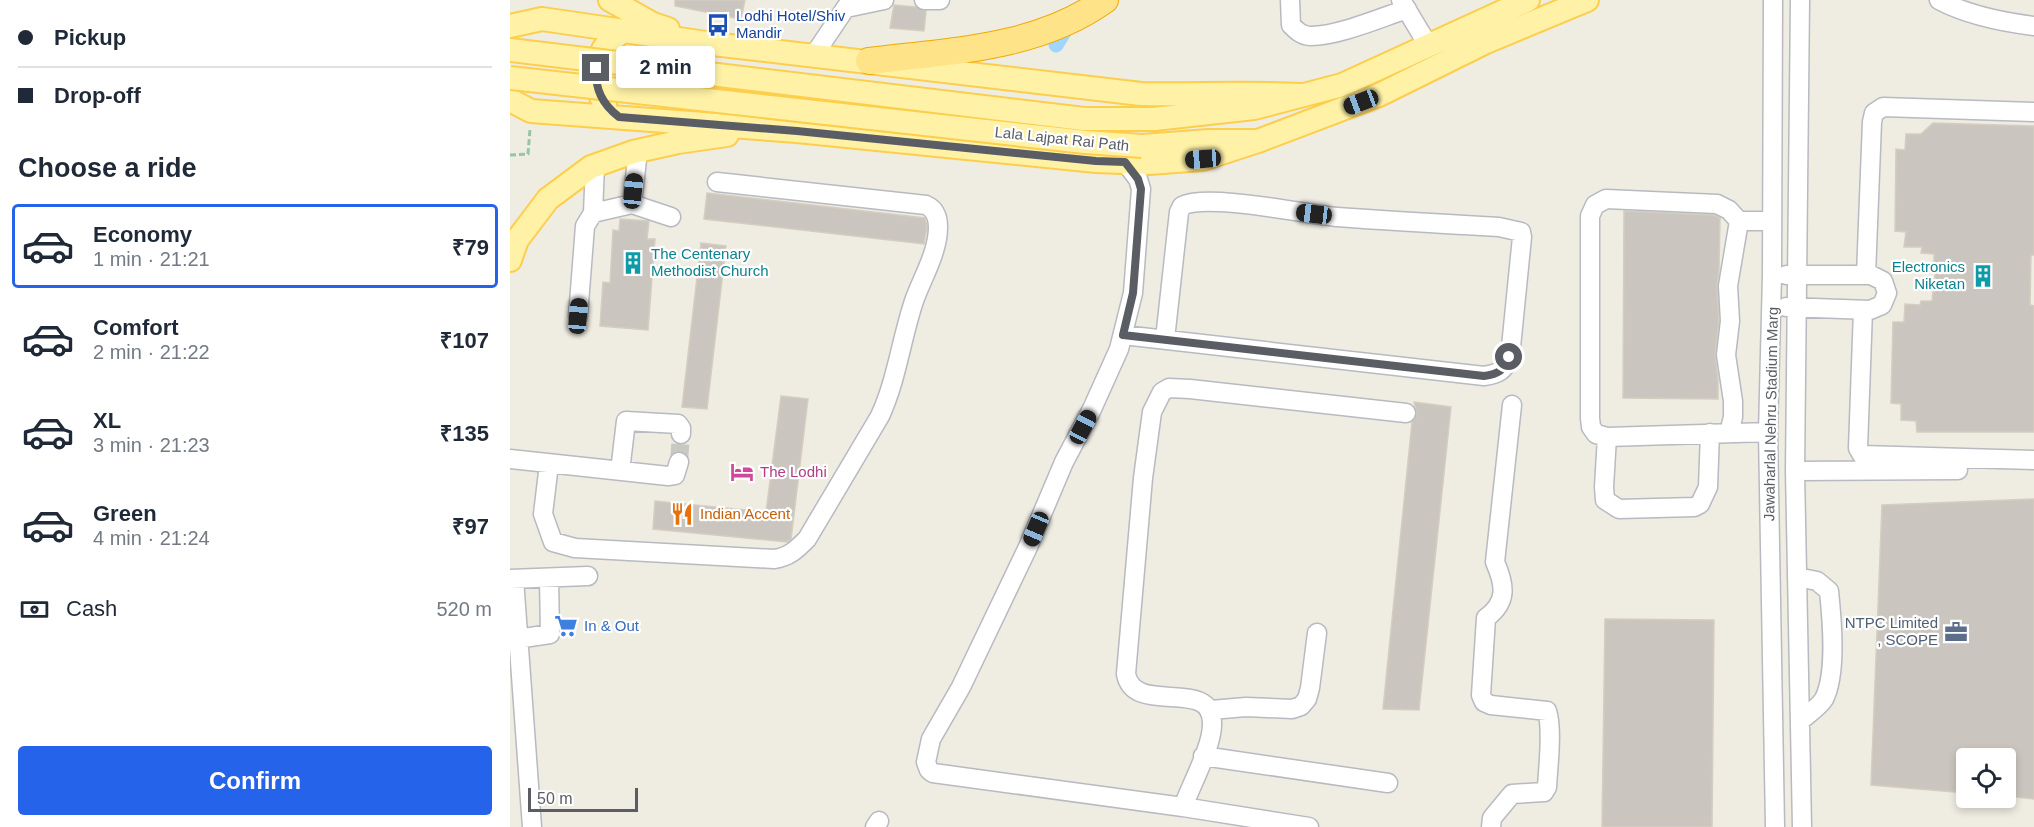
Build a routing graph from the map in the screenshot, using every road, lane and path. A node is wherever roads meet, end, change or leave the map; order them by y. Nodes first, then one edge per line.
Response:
1 (610, 0) edge
2 (885, 0) edge
3 (924, 0) edge
4 (940, 0) edge
5 (1105, 0) edge
6 (1290, 0) edge
7 (1528, 0) edge
8 (1587, 0) edge
9 (1773, 0) edge
10 (1800, 0) edge
11 (1939, 0) edge
12 (849, 4) edge
13 (1404, 5) edge
14 (510, 26) edge
15 (2034, 26) edge
16 (624, 31) junction
17 (714, 44) junction
18 (1428, 45) junction
19 (510, 50) edge
20 (814, 55) junction
21 (869, 61) junction
22 (510, 78) edge
23 (1301, 95) junction
24 (510, 100) edge
25 (2034, 112) edge
26 (619, 117) junction
27 (797, 131) junction
28 (1258, 141) junction
29 (638, 151) junction
30 (1125, 162) junction
31 (595, 165) junction
32 (717, 182) dead end
33 (632, 204) junction
34 (593, 213) junction
35 (671, 217) dead end
36 (1739, 221) junction
37 (1772, 221) junction
38 (510, 260) edge
39 (1772, 275) junction
40 (1797, 275) junction
41 (1866, 275) junction
42 (1772, 307) junction
43 (1797, 308) junction
44 (1863, 310) junction
45 (578, 316) dead end
46 (1123, 335) junction
47 (1165, 339) junction
48 (1512, 405) dead end
49 (1406, 412) dead end
50 (1768, 432) junction
51 (1710, 433) junction
52 (1729, 433) junction
53 (681, 434) dead end
54 (1606, 437) junction
55 (510, 459) edge
56 (2034, 460) edge
57 (679, 462) dead end
58 (549, 464) junction
59 (2034, 468) edge
60 (620, 471) junction
61 (1795, 471) junction
62 (588, 576) dead end
63 (1797, 577) junction
64 (549, 578) junction
65 (512, 579) edge
66 (1317, 633) dead end
67 (514, 639) edge
68 (1211, 710) junction
69 (1800, 721) junction
70 (1203, 756) junction
71 (1388, 783) dead end
72 (1183, 807) junction
73 (532, 827) edge
74 (1309, 827) edge
75 (1491, 827) edge
76 (1775, 827) edge
77 (1802, 827) edge

1 - 17 main road
2 - 12 street
3 - 4 street
5 - 21 highway
6 - 13 street
7 - 18 main road, Lala Lajpat Rai Path
8 - 28 main road, Lala Lajpat Rai Path
9 - 37 street, Jawaharlal Nehru Stadium Marg
10 - 40 street, Jawaharlal Nehru Stadium Marg
11 - 15 street
12 - 20 street
13 - 18 street
14 - 16 main road
16 - 17 main road
16 - 26 main road
17 - 20 main road
18 - 23 main road, Lala Lajpat Rai Path
19 - 23 main road, Lala Lajpat Rai Path, bridge
20 - 21 main road
21 - 23 main road
22 - 28 main road, Lala Lajpat Rai Path, bridge
24 - 26 main road
25 - 41 street
26 - 27 main road
27 - 29 main road
27 - 30 main road
28 - 30 main road
29 - 31 main road
29 - 33 street
30 - 46 street
31 - 34 street
31 - 38 main road
32 - 58 street
33 - 34 street
33 - 35 street
34 - 45 street
36 - 37 street
36 - 52 street
36 - 54 street
37 - 39 street, Jawaharlal Nehru Stadium Marg
39 - 40 street
39 - 42 street, Jawaharlal Nehru Stadium Marg
40 - 41 street
40 - 43 street, Jawaharlal Nehru Stadium Marg
41 - 44 street
42 - 43 street
42 - 50 street, Jawaharlal Nehru Stadium Marg
43 - 44 street
43 - 61 street, Jawaharlal Nehru Stadium Marg
44 - 56 street
46 - 47 street
46 - 72 street
47 - 47 street
48 - 75 street
49 - 68 street
50 - 52 street
50 - 76 street, Jawaharlal Nehru Stadium Marg
51 - 52 street
51 - 54 street
51 - 54 street
53 - 60 street
55 - 58 street
57 - 60 street
58 - 60 street
59 - 61 street
61 - 63 street, Jawaharlal Nehru Stadium Marg
62 - 64 street
63 - 69 street, Jawaharlal Nehru Stadium Marg
63 - 69 street
64 - 65 street
64 - 67 street
65 - 67 street
66 - 68 street
67 - 73 street
68 - 70 street
69 - 77 street, Jawaharlal Nehru Stadium Marg
70 - 71 street
70 - 72 street
72 - 74 street

